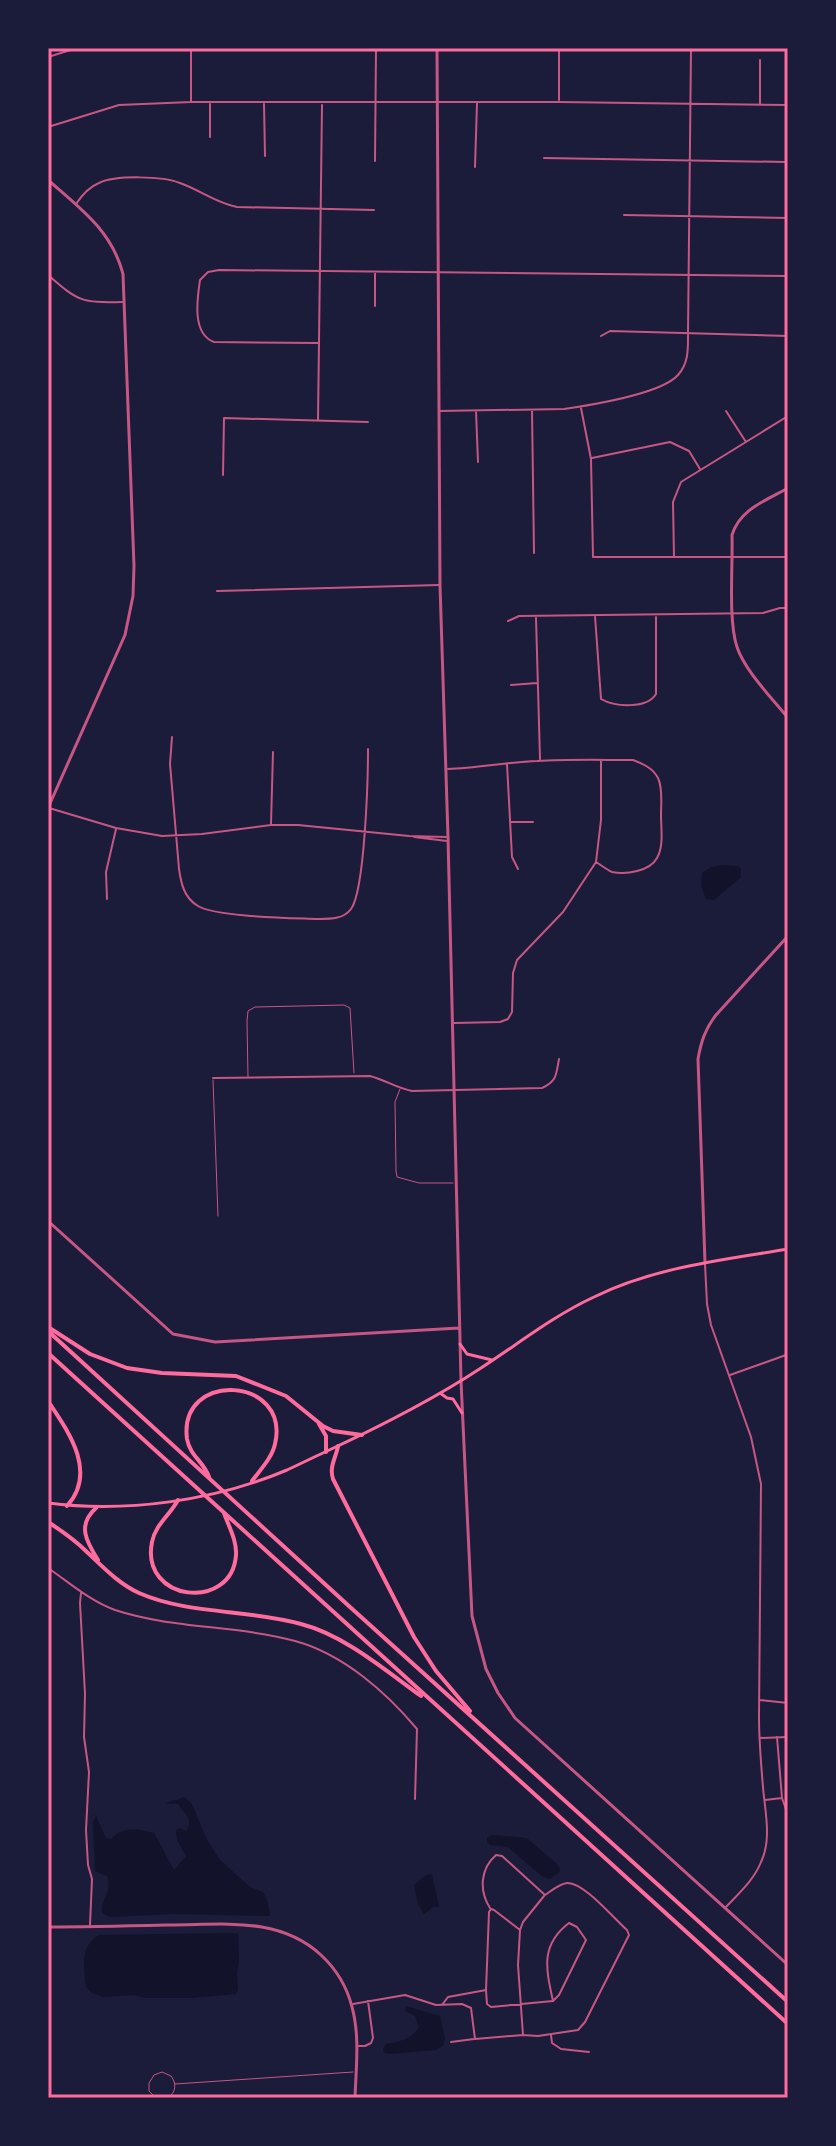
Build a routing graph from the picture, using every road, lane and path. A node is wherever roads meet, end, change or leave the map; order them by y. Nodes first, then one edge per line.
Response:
1 (77, 48) edge
2 (191, 48) edge
3 (376, 48) edge
4 (437, 48) edge
5 (559, 48) edge
6 (691, 48) edge
7 (48, 57) edge
8 (760, 60) dead end
9 (191, 102) junction
10 (376, 102) junction
11 (437, 102) junction
12 (477, 102) junction
13 (559, 102) junction
14 (210, 103) junction
15 (264, 103) junction
16 (322, 103) junction
17 (691, 104) junction
18 (760, 105) junction
19 (788, 105) edge
20 (48, 127) edge
21 (210, 137) dead end
22 (265, 156) dead end
23 (544, 158) dead end
24 (375, 161) dead end
25 (691, 162) junction
26 (786, 162) edge
27 (475, 167) dead end
28 (48, 180) edge
29 (75, 205) junction
30 (321, 208) junction
31 (374, 210) dead end
32 (624, 215) dead end
33 (690, 217) junction
34 (788, 218) edge
35 (320, 271) junction
36 (375, 272) junction
37 (438, 272) junction
38 (689, 274) junction
39 (48, 275) edge
40 (788, 276) edge
41 (125, 302) junction
42 (375, 306) dead end
43 (688, 333) junction
44 (601, 336) dead end
45 (788, 336) edge
46 (319, 343) junction
47 (581, 407) junction
48 (532, 409) junction
49 (476, 410) junction
50 (438, 411) junction
51 (726, 411) dead end
52 (788, 416) edge
53 (318, 420) junction
54 (368, 422) dead end
55 (746, 443) junction
56 (591, 459) junction
57 (478, 462) dead end
58 (701, 470) junction
59 (223, 475) dead end
60 (788, 488) edge
61 (534, 553) dead end
62 (733, 556) junction
63 (674, 557) junction
64 (788, 557) edge
65 (440, 585) junction
66 (217, 591) dead end
67 (788, 608) edge
68 (595, 614) junction
69 (733, 614) junction
70 (536, 615) junction
71 (655, 615) junction
72 (508, 621) dead end
73 (538, 683) junction
74 (511, 685) dead end
75 (788, 718) edge
76 (172, 737) dead end
77 (368, 749) dead end
78 (273, 752) dead end
79 (540, 760) junction
80 (601, 760) junction
81 (507, 763) junction
82 (446, 769) junction
83 (48, 808) edge
84 (510, 822) junction
85 (533, 822) dead end
86 (271, 825) junction
87 (116, 828) junction
88 (364, 831) junction
89 (176, 837) junction
90 (448, 839) junction
91 (596, 862) junction
92 (518, 869) dead end
93 (107, 899) dead end
94 (788, 936) edge
95 (452, 1023) junction
96 (559, 1059) dead end
97 (354, 1075) junction
98 (248, 1077) junction
99 (213, 1078) joint
100 (400, 1089) junction
101 (454, 1091) junction
102 (456, 1183) junction
103 (218, 1216) dead end
104 (48, 1221) edge
105 (788, 1249) edge
106 (705, 1263) junction
107 (459, 1328) junction
108 (48, 1329) edge
109 (460, 1344) junction
110 (48, 1353) edge
111 (786, 1355) dead end
112 (492, 1360) junction
113 (729, 1376) junction
114 (461, 1381) junction
115 (440, 1393) junction
116 (48, 1401) edge
117 (462, 1413) junction
118 (311, 1417) junction
119 (362, 1435) junction
120 (338, 1446) junction
121 (326, 1452) junction
122 (210, 1479) junction
123 (252, 1481) junction
124 (178, 1500) junction
125 (48, 1503) edge
126 (67, 1506) junction
127 (96, 1508) junction
128 (224, 1511) junction
129 (48, 1522) edge
130 (48, 1568) edge
131 (117, 1579) junction
132 (81, 1593) junction
133 (759, 1699) junction
134 (788, 1703) edge
135 (439, 1709) junction
136 (476, 1719) junction
137 (777, 1737) junction
138 (788, 1737) edge
139 (759, 1738) junction
140 (782, 1798) junction
141 (415, 1799) dead end
142 (764, 1800) junction
143 (788, 1815) edge
144 (545, 1895) junction
145 (725, 1908) junction
146 (491, 1909) junction
147 (48, 1927) edge
148 (89, 1927) junction
149 (520, 1930) junction
150 (788, 1965) edge
151 (486, 1990) junction
152 (368, 2001) junction
153 (553, 2001) junction
154 (788, 2002) edge
155 (352, 2004) junction
156 (442, 2005) junction
157 (521, 2005) junction
158 (788, 2024) edge
159 (551, 2034) junction
160 (523, 2035) junction
161 (475, 2039) junction
162 (451, 2042) dead end
163 (356, 2046) junction
164 (589, 2052) dead end
165 (356, 2072) junction
166 (175, 2084) junction
167 (156, 2098) edge
168 (168, 2098) edge
169 (355, 2098) edge

1 - 7 street
2 - 9 street
3 - 10 street
4 - 11 street
5 - 13 street
6 - 17 street
8 - 18 street
9 - 14 street
9 - 20 street
10 - 11 street
10 - 16 street
10 - 24 street
11 - 12 street
11 - 37 street
12 - 13 street
12 - 27 street
13 - 17 street
14 - 15 street
14 - 21 street
15 - 16 street
15 - 22 street
16 - 30 street
17 - 18 street
17 - 25 street
18 - 19 street
23 - 25 street
25 - 26 street
25 - 33 street
28 - 29 street
29 - 30 street
29 - 41 street
30 - 31 street
30 - 35 street
32 - 33 street
33 - 34 street
33 - 38 street
35 - 36 street
35 - 46 street
35 - 46 street
36 - 37 street
36 - 42 street
37 - 38 street
37 - 50 street
38 - 40 street
38 - 43 street
39 - 41 street
41 - 83 street
43 - 44 street
43 - 45 street
43 - 47 street
46 - 53 street
47 - 48 street
47 - 56 street
48 - 49 street
48 - 61 street
49 - 50 street
49 - 57 street
50 - 65 street
51 - 55 street
52 - 55 street
53 - 54 street
53 - 59 street
55 - 58 street
56 - 58 street
56 - 63 street
58 - 63 street
60 - 62 street
62 - 63 street
62 - 64 street
62 - 69 street
65 - 66 street
65 - 82 street
67 - 69 street
68 - 70 street
68 - 71 street
68 - 71 street
69 - 71 street
69 - 75 street
70 - 72 street
70 - 73 street
73 - 74 street
73 - 79 street
76 - 89 street
77 - 88 street
78 - 86 street
79 - 80 street
79 - 81 street
80 - 91 street
80 - 91 street
81 - 82 street
81 - 84 street
82 - 90 street
83 - 87 street
84 - 85 street
84 - 92 street
86 - 88 street
86 - 89 street
87 - 89 street
87 - 93 street
88 - 89 street
88 - 90 street
90 - 95 street
91 - 95 street
94 - 106 street
95 - 101 street
96 - 101 street
97 - 98 street
97 - 98 lane
97 - 100 street
98 - 99 street
99 - 103 lane
100 - 101 street
100 - 102 lane
101 - 102 street
102 - 107 street
104 - 107 street
105 - 106 main road
106 - 112 main road
106 - 113 street
107 - 109 street
108 - 118 highway
108 - 122 highway
109 - 112 main road
109 - 114 street
110 - 128 highway
111 - 113 street
112 - 114 main road
113 - 133 street
114 - 115 main road
114 - 117 street
115 - 117 main road
115 - 119 main road
116 - 126 highway
117 - 145 street
118 - 119 highway
118 - 121 highway
119 - 120 main road
120 - 121 main road
120 - 136 highway
121 - 123 main road
122 - 123 highway
122 - 136 highway
123 - 124 main road
124 - 127 main road
124 - 128 highway
125 - 126 main road
126 - 127 main road
127 - 131 highway
128 - 135 highway
129 - 131 highway
130 - 132 street
131 - 135 highway
132 - 141 street
132 - 148 street
133 - 134 street
133 - 139 street
135 - 158 highway
136 - 154 highway
137 - 138 street
137 - 139 street
137 - 140 street
139 - 142 street
140 - 142 street
140 - 143 street
142 - 145 street
144 - 146 street
144 - 149 street
144 - 159 street
145 - 150 street
146 - 149 street
146 - 151 street
147 - 148 street
148 - 155 street
149 - 157 street
151 - 156 street
151 - 157 street
152 - 155 street
152 - 156 street
152 - 163 street
153 - 153 street
153 - 157 street
155 - 163 street
156 - 161 street
157 - 160 street
159 - 160 street
159 - 164 street
160 - 161 street
161 - 162 street
163 - 165 street
165 - 166 lane
165 - 169 street
166 - 167 lane
166 - 168 lane

